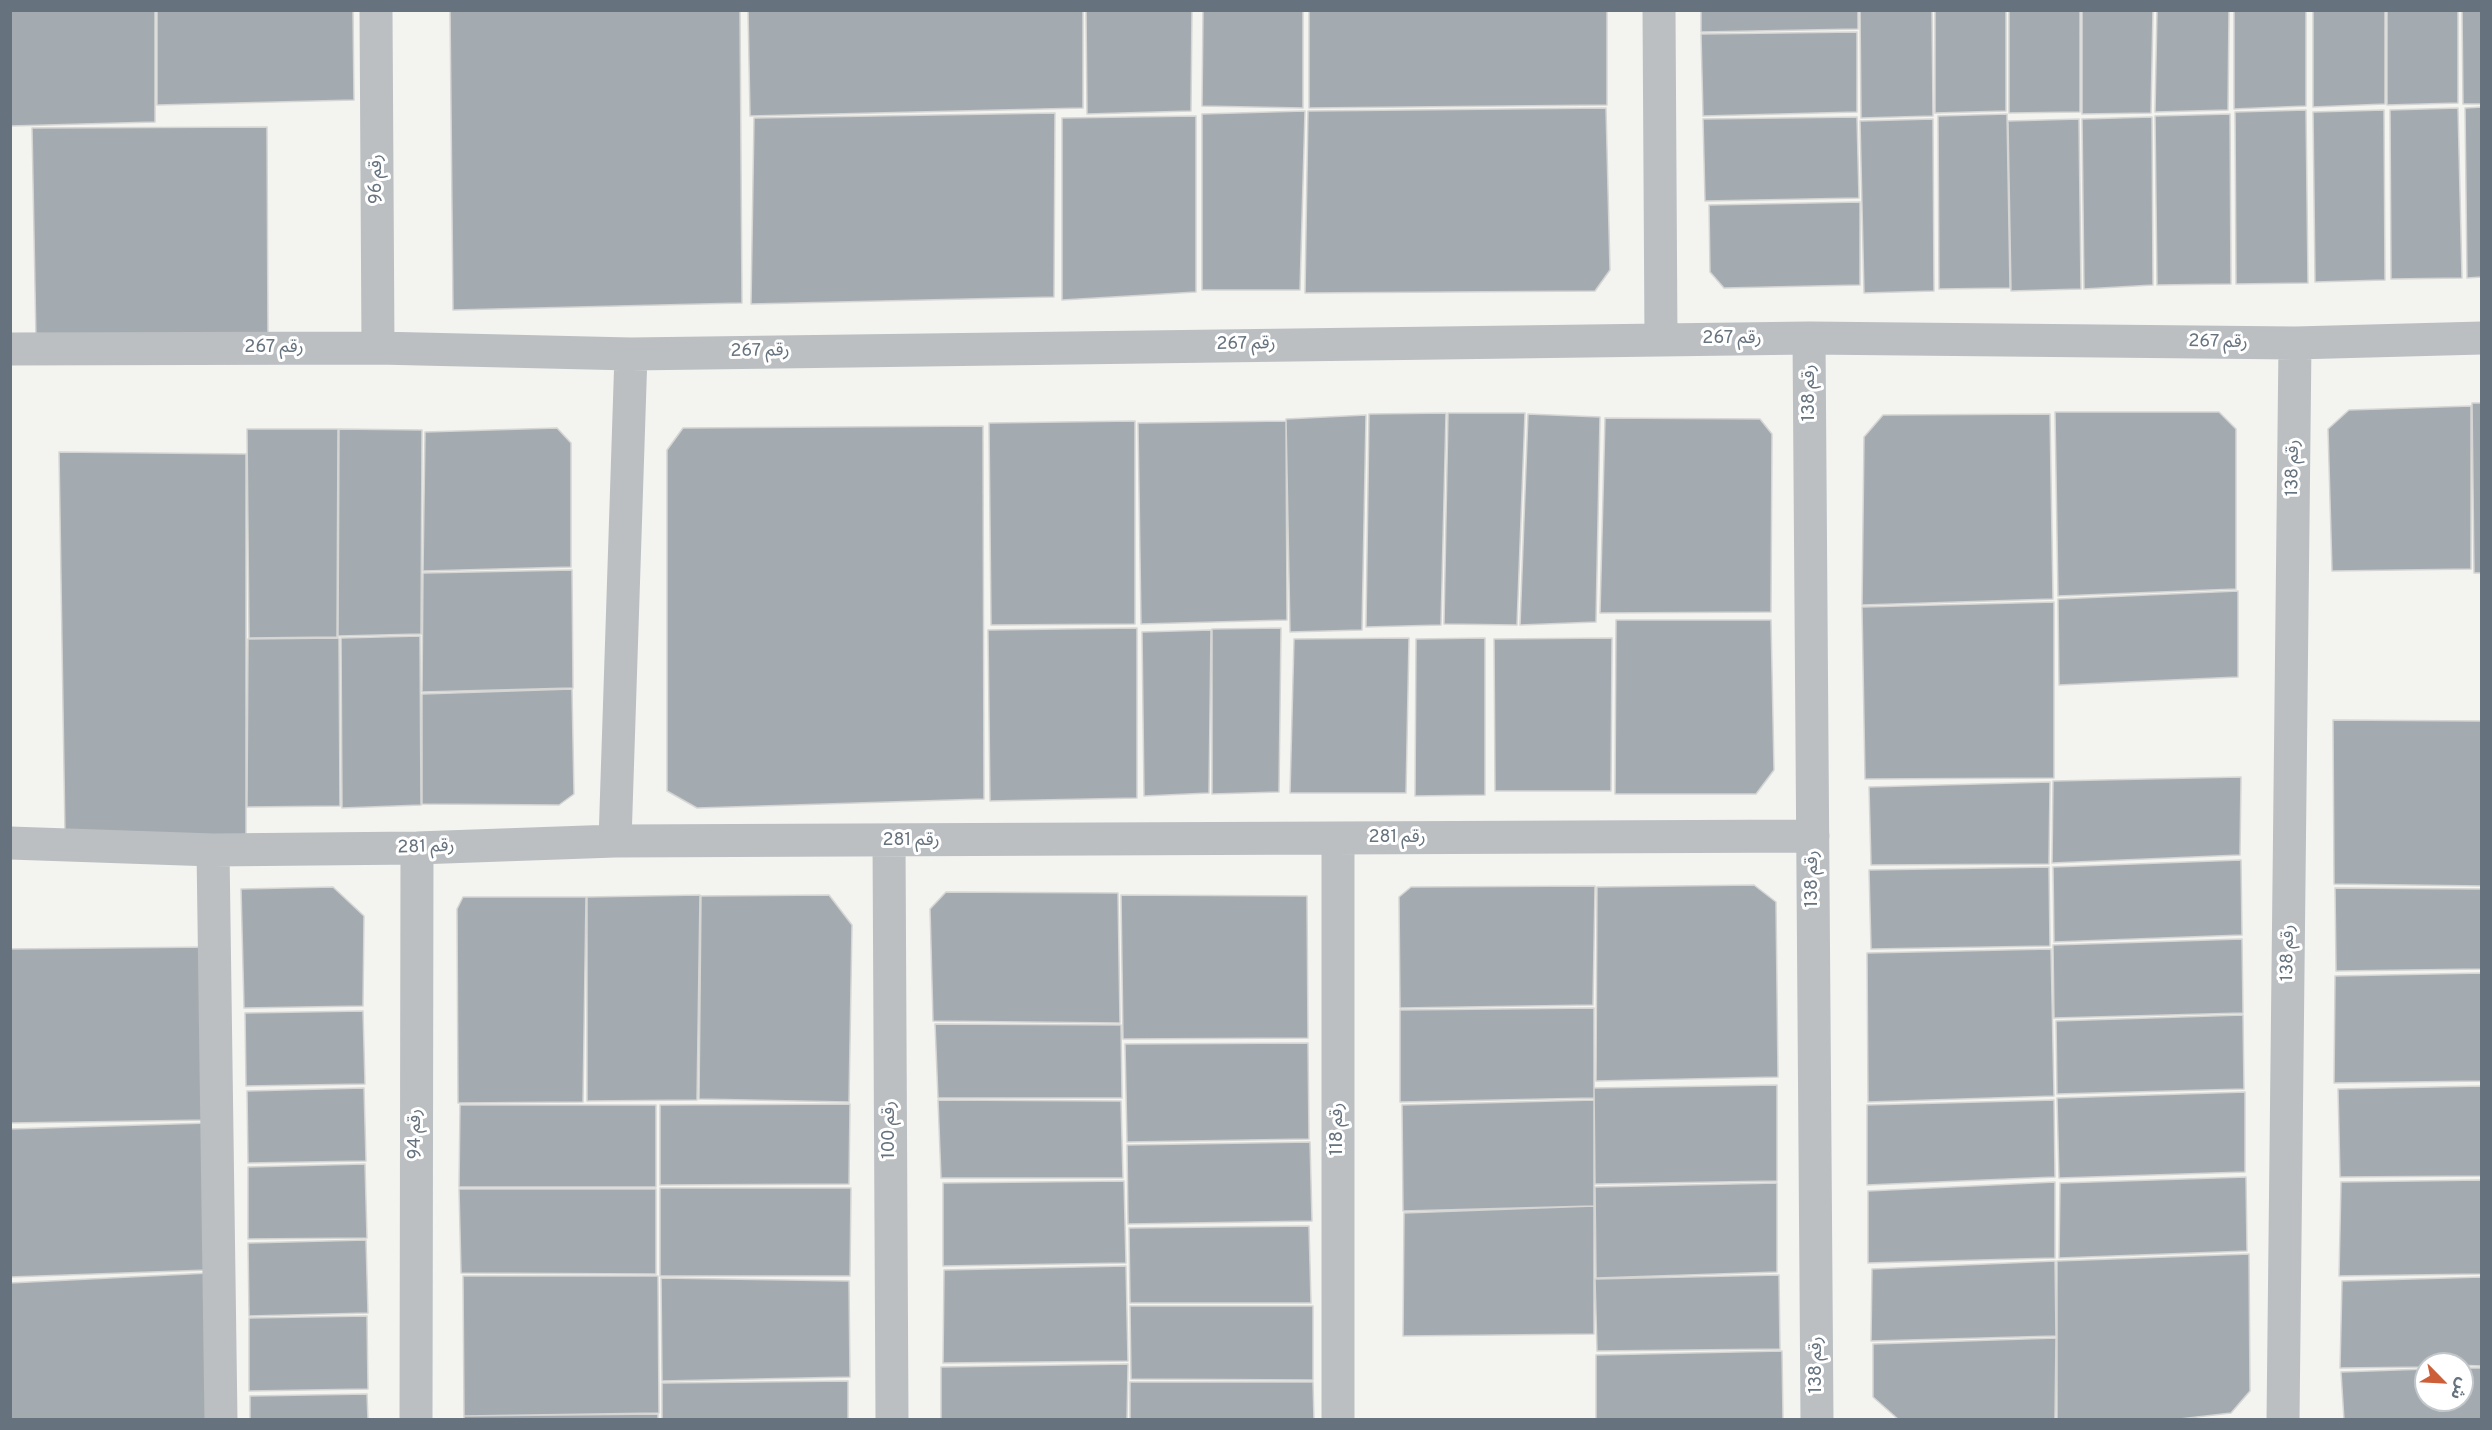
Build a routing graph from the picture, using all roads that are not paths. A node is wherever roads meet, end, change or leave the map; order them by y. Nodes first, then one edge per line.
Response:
1 (376, 10) edge
2 (1659, 10) edge
3 (1809, 338) junction
4 (2481, 338) edge
5 (1661, 340) junction
6 (2295, 344) junction
7 (378, 348) junction
8 (10, 349) edge
9 (631, 354) junction
10 (1813, 836) junction
11 (1338, 838) junction
12 (615, 841) junction
13 (889, 841) junction
14 (10, 843) edge
15 (417, 848) junction
16 (213, 850) junction
17 (221, 1419) edge
18 (416, 1419) edge
19 (892, 1419) edge
20 (1338, 1419) edge
21 (1817, 1419) edge
22 (2283, 1419) edge

1 - 7 street, رقم 96
2 - 5 street
3 - 5 street, رقم 267
3 - 6 street, رقم 267
3 - 10 street, رقم 138
4 - 6 street, رقم 267
5 - 9 street, رقم 267
6 - 22 street, رقم 138
7 - 8 street, رقم 267
7 - 9 street, رقم 267
9 - 12 street
10 - 11 street, رقم 281
10 - 21 street, رقم 138
11 - 13 street, رقم 281
11 - 20 street, رقم 118
12 - 13 street, رقم 281
12 - 15 street, رقم 281
13 - 19 street, رقم 100
14 - 16 street, رقم 281
15 - 16 street, رقم 281
15 - 18 street, رقم 94
16 - 17 street

